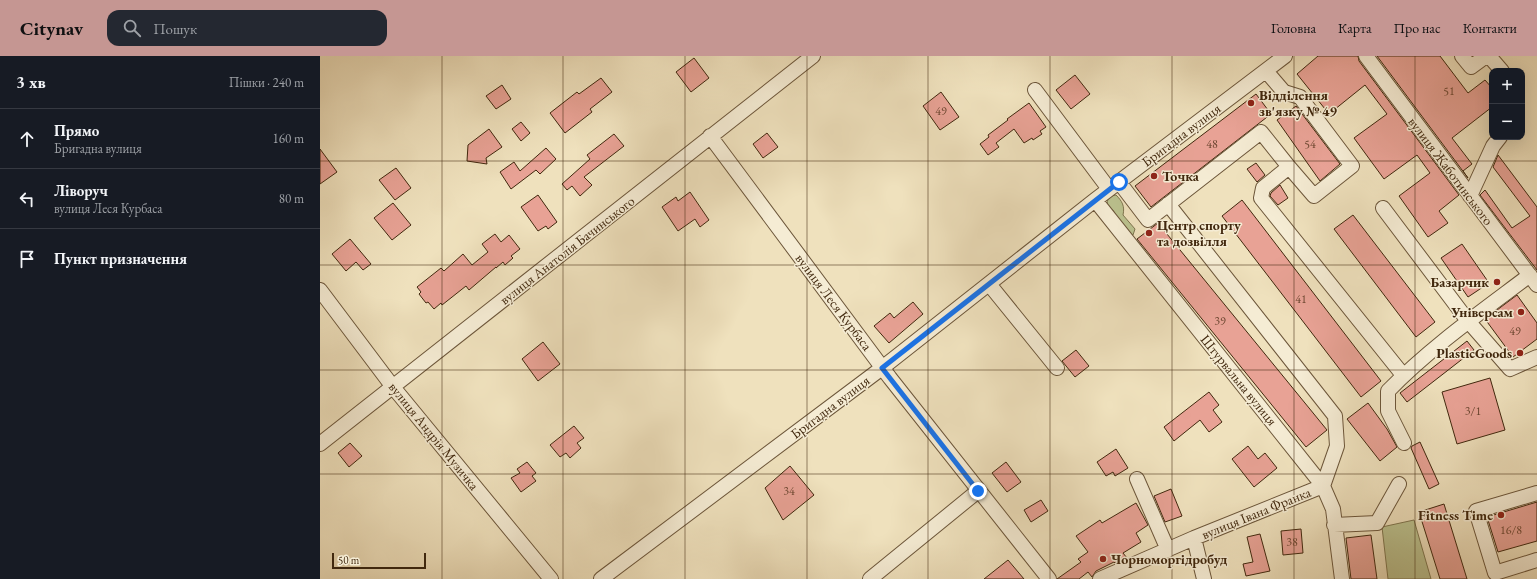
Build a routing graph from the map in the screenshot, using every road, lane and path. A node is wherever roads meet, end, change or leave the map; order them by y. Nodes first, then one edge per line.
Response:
1 (813, 56) edge
2 (1285, 56) edge
3 (1366, 56) edge
4 (1462, 56) edge
5 (1487, 56) edge
6 (1499, 68) edge
7 (1266, 71) junction
8 (1035, 90) dead end
9 (710, 136) junction
10 (1498, 140) edge
11 (1289, 167) junction
12 (1114, 186) junction
13 (1470, 196) junction
14 (1095, 200) junction
15 (1168, 204) junction
16 (1383, 208) dead end
17 (1533, 280) edge
18 (989, 284) junction
19 (320, 290) edge
20 (1468, 320) junction
21 (1537, 357) edge
22 (882, 368) junction
23 (1057, 368) dead end
24 (1403, 375) junction
25 (393, 387) junction
26 (1404, 443) dead end
27 (320, 444) edge
28 (1137, 479) dead end
29 (1399, 484) dead end
30 (1323, 486) junction
31 (978, 491) junction
32 (1537, 493) edge
33 (1334, 525) junction
34 (1194, 538) junction
35 (1168, 550) junction
36 (1537, 560) edge
37 (551, 579) edge
38 (601, 579) edge
39 (870, 579) edge
40 (1049, 579) edge
41 (1100, 579) edge
42 (1204, 579) edge
43 (1342, 579) edge

1 - 9 street, вулиця Анатолія Бачинського
2 - 7 street, Бригадна вулиця
3 - 13 street, вулиця Жаботинського
4 - 5 street
5 - 6 street
7 - 11 street
7 - 12 street, Бригадна вулиця
8 - 12 street
9 - 22 street, вулиця Леся Курбаса
9 - 25 street, вулиця Анатолія Бачинського
10 - 13 street
11 - 15 street
11 - 24 street
12 - 14 street, Бригадна вулиця
12 - 15 street
13 - 17 street, вулиця Жаботинського
14 - 18 street, Бригадна вулиця
14 - 30 street, Штурвальна вулиця
15 - 30 street
16 - 20 street
17 - 20 street
18 - 22 street, Бригадна вулиця
18 - 23 street
19 - 25 street, вулиця Андрія Музичка
20 - 21 street
20 - 24 street
22 - 31 street, вулиця Леся Курбаса
22 - 38 street, Бригадна вулиця
24 - 26 street
25 - 27 street, вулиця Анатолія Бачинського
25 - 37 street, вулиця Андрія Музичка
28 - 35 street
29 - 33 street
30 - 33 street, Штурвальна вулиця
30 - 34 street, вулиця Івана Франка
31 - 39 street
31 - 40 street, вулиця Леся Курбаса
32 - 36 street
33 - 43 street, Штурвальна вулиця
34 - 35 street, вулиця Івана Франка
34 - 42 street
35 - 41 street, вулиця Івана Франка

